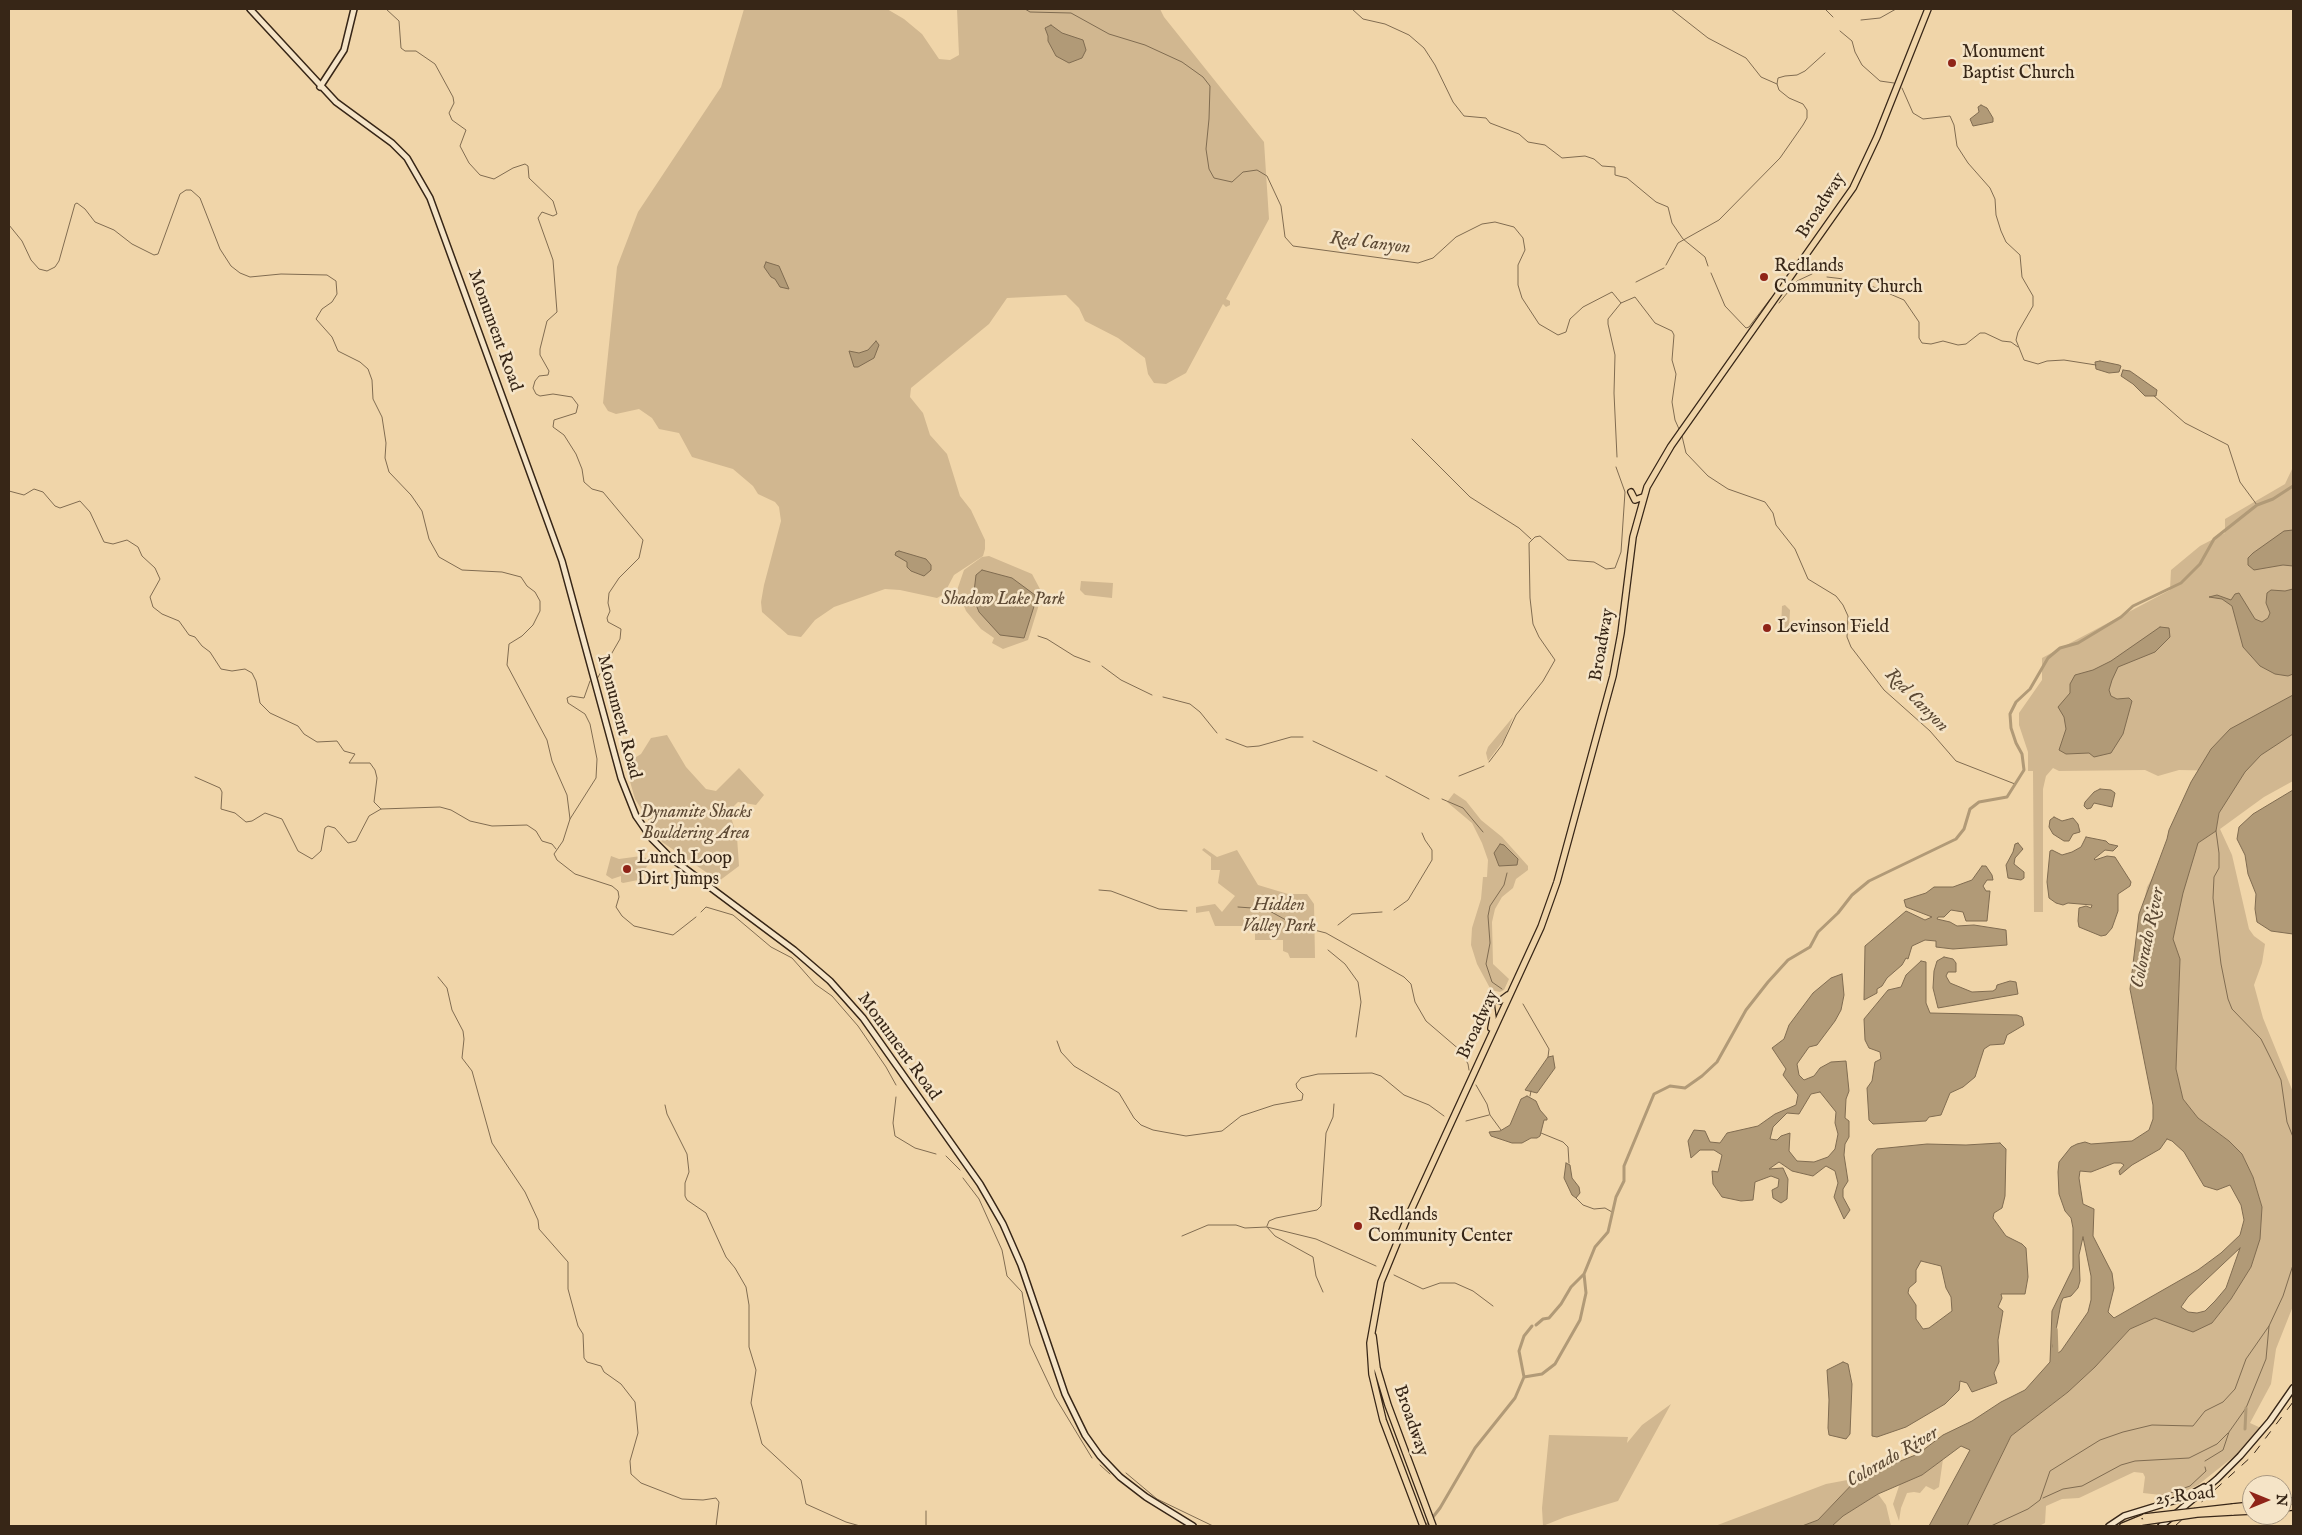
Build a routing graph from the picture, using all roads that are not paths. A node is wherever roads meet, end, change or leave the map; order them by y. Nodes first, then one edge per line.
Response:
1 (250, 9) edge
2 (354, 9) edge
3 (1928, 9) edge
4 (320, 87) junction
5 (1631, 492) dead end
6 (1644, 495) junction
7 (1511, 991) junction
8 (1488, 1039) junction
9 (1373, 1324) junction
10 (2293, 1388) edge
11 (1384, 1392) junction
12 (1385, 1424) junction
13 (2217, 1479) junction
14 (2242, 1507) edge
15 (2233, 1509) junction
16 (2242, 1510) edge
17 (2144, 1520) junction
18 (1423, 1524) edge
19 (1193, 1526) edge
20 (1433, 1526) edge
21 (2110, 1526) edge
22 (2123, 1526) edge
23 (2134, 1526) edge
24 (2161, 1526) edge

1 - 4 main road, Monument Road
2 - 4 main road
3 - 6 main road, Broadway
4 - 19 main road, Monument Road
5 - 6 main road
6 - 7 main road, Broadway
7 - 8 main road, Broadway
7 - 8 main road
8 - 9 main road, Broadway
9 - 11 main road, Broadway
9 - 12 main road, Broadway
10 - 13 main road
11 - 12 main road
11 - 20 main road, Broadway
12 - 18 main road, Broadway
13 - 21 main road
13 - 24 main road
14 - 15 main road, 25 Road
15 - 16 main road, 25 Road
15 - 17 main road, 25 Road, bridge
17 - 22 main road, 25 Road
17 - 23 main road, 25 Road

